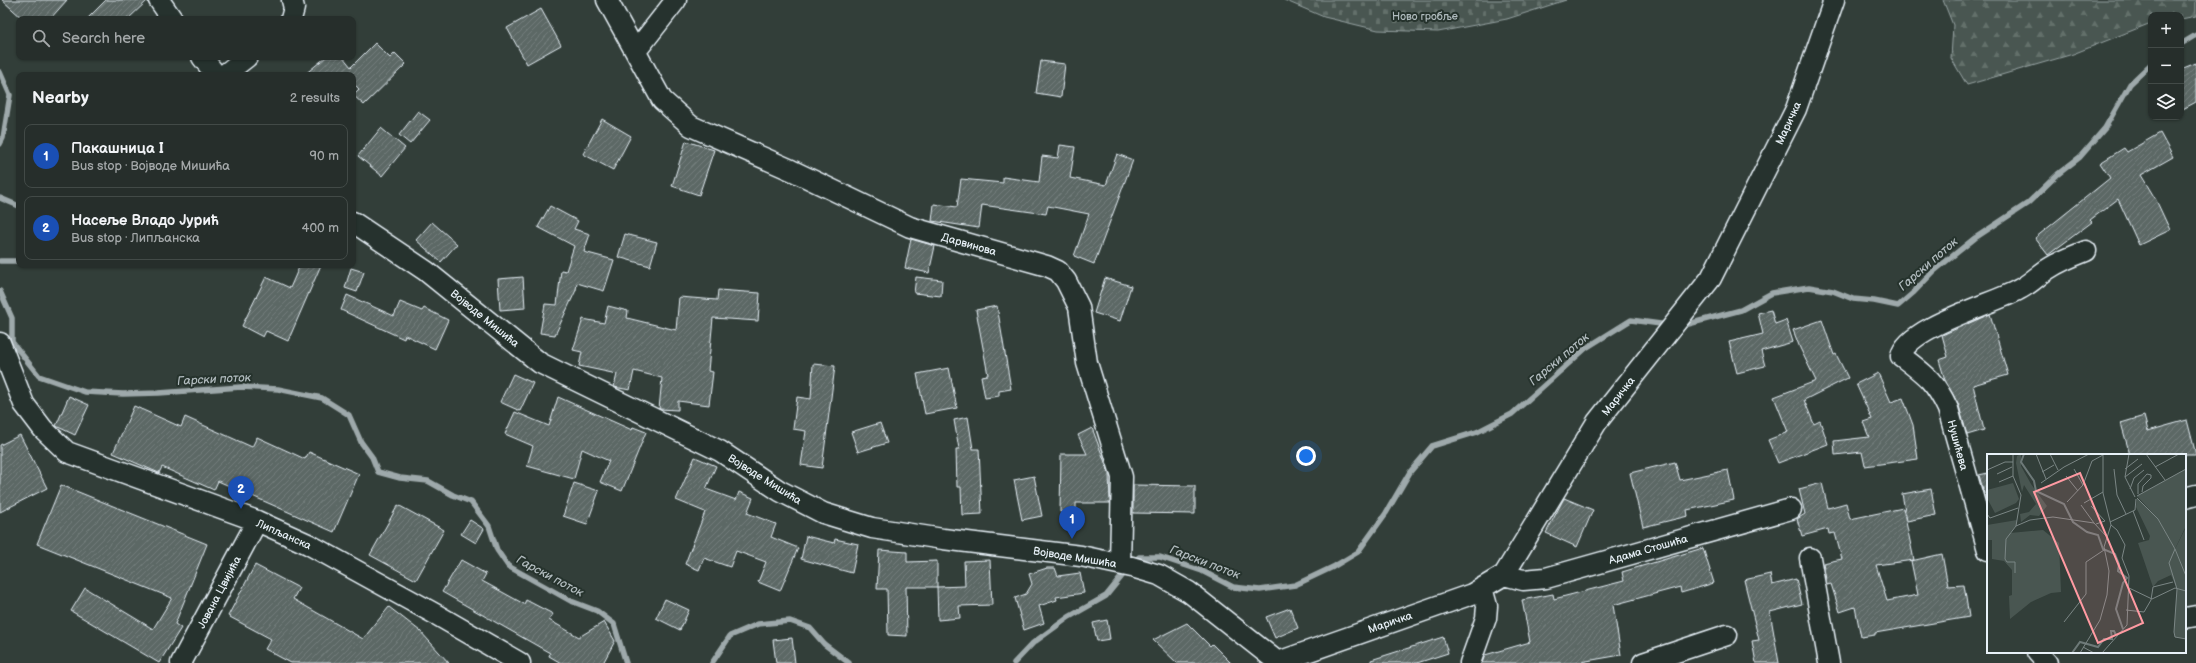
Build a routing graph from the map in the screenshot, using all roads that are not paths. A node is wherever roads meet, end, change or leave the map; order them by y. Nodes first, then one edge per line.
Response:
1 (159, 0) edge
2 (292, 0) edge
3 (607, 0) edge
4 (676, 0) edge
5 (1834, 0) edge
6 (170, 16) edge
7 (293, 16) edge
8 (636, 51) junction
9 (204, 60) edge
10 (243, 60) edge
11 (214, 72) edge
12 (228, 72) edge
13 (356, 224) edge
14 (2086, 251) dead end
15 (0, 342) edge
16 (2196, 495) edge
17 (2186, 498) edge
18 (1791, 509) dead end
19 (257, 521) junction
20 (1987, 547) edge
21 (1810, 558) dead end
22 (1113, 562) junction
23 (1504, 575) junction
24 (1482, 588) junction
25 (2196, 616) edge
26 (2186, 618) edge
27 (1727, 635) dead end
28 (2038, 653) edge
29 (1278, 662) edge
30 (181, 663) edge
31 (520, 663) edge
32 (1470, 663) edge
33 (1644, 663) edge
34 (1829, 663) edge
35 (2047, 663) edge

1 - 6 street
2 - 7 street
3 - 8 street, Дарвинова
4 - 8 street
5 - 23 street, Маричка
8 - 22 street, Дарвинова
9 - 11 street
10 - 12 street
13 - 22 street, Војводе Мишића
14 - 20 street, Нушићева
15 - 19 street, Липљанска
16 - 17 street
18 - 23 street, Адама Стошића
19 - 30 street, Јована Цвијића
19 - 31 street, Липљанска
21 - 34 street
22 - 29 street, Војводе Мишића
23 - 24 street, Маричка
24 - 29 street, Маричка
24 - 32 street
25 - 26 street
27 - 33 street
28 - 35 street

